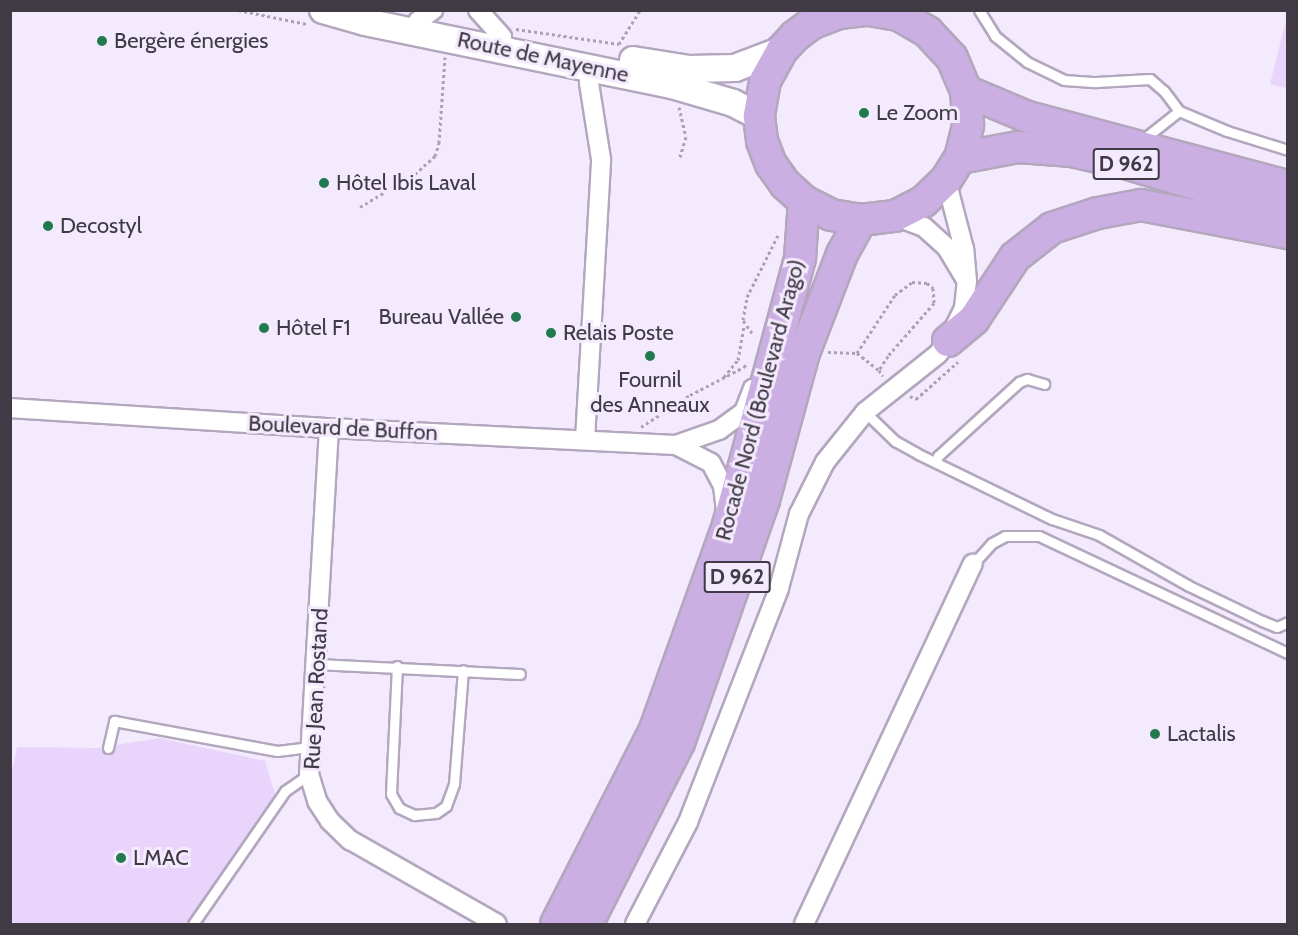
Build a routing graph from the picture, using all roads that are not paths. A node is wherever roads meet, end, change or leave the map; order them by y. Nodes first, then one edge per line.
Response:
1 (323, 10) edge
2 (363, 10) edge
3 (478, 10) edge
4 (864, 10) edge
5 (979, 10) edge
6 (888, 12) edge
7 (425, 16) edge
8 (813, 17) edge
9 (506, 31) junction
10 (782, 50) junction
11 (590, 67) junction
12 (966, 91) junction
13 (1179, 111) junction
14 (759, 116) junction
15 (1138, 144) junction
16 (1287, 150) edge
17 (953, 169) junction
18 (1287, 186) edge
19 (804, 201) junction
20 (1287, 212) edge
21 (895, 216) junction
22 (861, 220) junction
23 (1287, 233) edge
24 (967, 281) junction
25 (785, 316) junction
26 (954, 351) junction
27 (1044, 384) dead end
28 (10, 408) edge
29 (865, 412) junction
30 (329, 428) junction
31 (585, 440) junction
32 (676, 445) junction
33 (935, 462) junction
34 (728, 525) junction
35 (973, 564) joint
36 (1287, 622) edge
37 (1287, 653) edge
38 (316, 664) junction
39 (397, 666) junction
40 (463, 670) junction
41 (520, 674) dead end
42 (311, 747) junction
43 (108, 748) dead end
44 (309, 774) junction
45 (193, 924) edge
46 (497, 924) edge
47 (556, 924) edge
48 (587, 924) edge
49 (635, 924) edge
50 (804, 924) edge

1 - 11 main road, Route de Mayenne
2 - 7 main road, Route de Mayenne
3 - 9 street
4 - 8 main road
5 - 13 lane
6 - 12 main road
7 - 9 main road, Route de Mayenne
8 - 10 main road
9 - 10 main road, Route de Mayenne
10 - 14 main road
11 - 14 main road, Route de Mayenne
11 - 31 street
12 - 15 main road, D 962
12 - 17 main road
13 - 15 lane
13 - 16 lane
14 - 19 main road
15 - 18 main road, D 962
17 - 20 main road, D 962
17 - 21 main road
17 - 24 street
19 - 22 main road
19 - 25 main road, Rocade Nord (Boulevard Arago) / D 962
21 - 22 main road
21 - 24 street
22 - 48 main road, D 962
23 - 26 main road
24 - 26 street
25 - 32 street
25 - 34 main road, Rocade Nord (Boulevard Arago) / D 962
26 - 29 street
27 - 33 lane
28 - 30 street, Boulevard de Buffon
29 - 33 lane
29 - 49 street
30 - 31 street, Boulevard de Buffon
30 - 38 street, Rue Jean Rostand
31 - 32 street, Boulevard de Buffon
32 - 34 street
33 - 36 lane
34 - 47 main road, Rocade Nord (Boulevard Arago) / D 962
35 - 37 lane
35 - 50 street
38 - 39 lane
38 - 42 street, Rue Jean Rostand
39 - 40 lane
39 - 40 lane
40 - 41 lane
42 - 43 lane
42 - 44 street, Rue Jean Rostand
44 - 45 lane
44 - 46 street, Rue Jean Rostand

